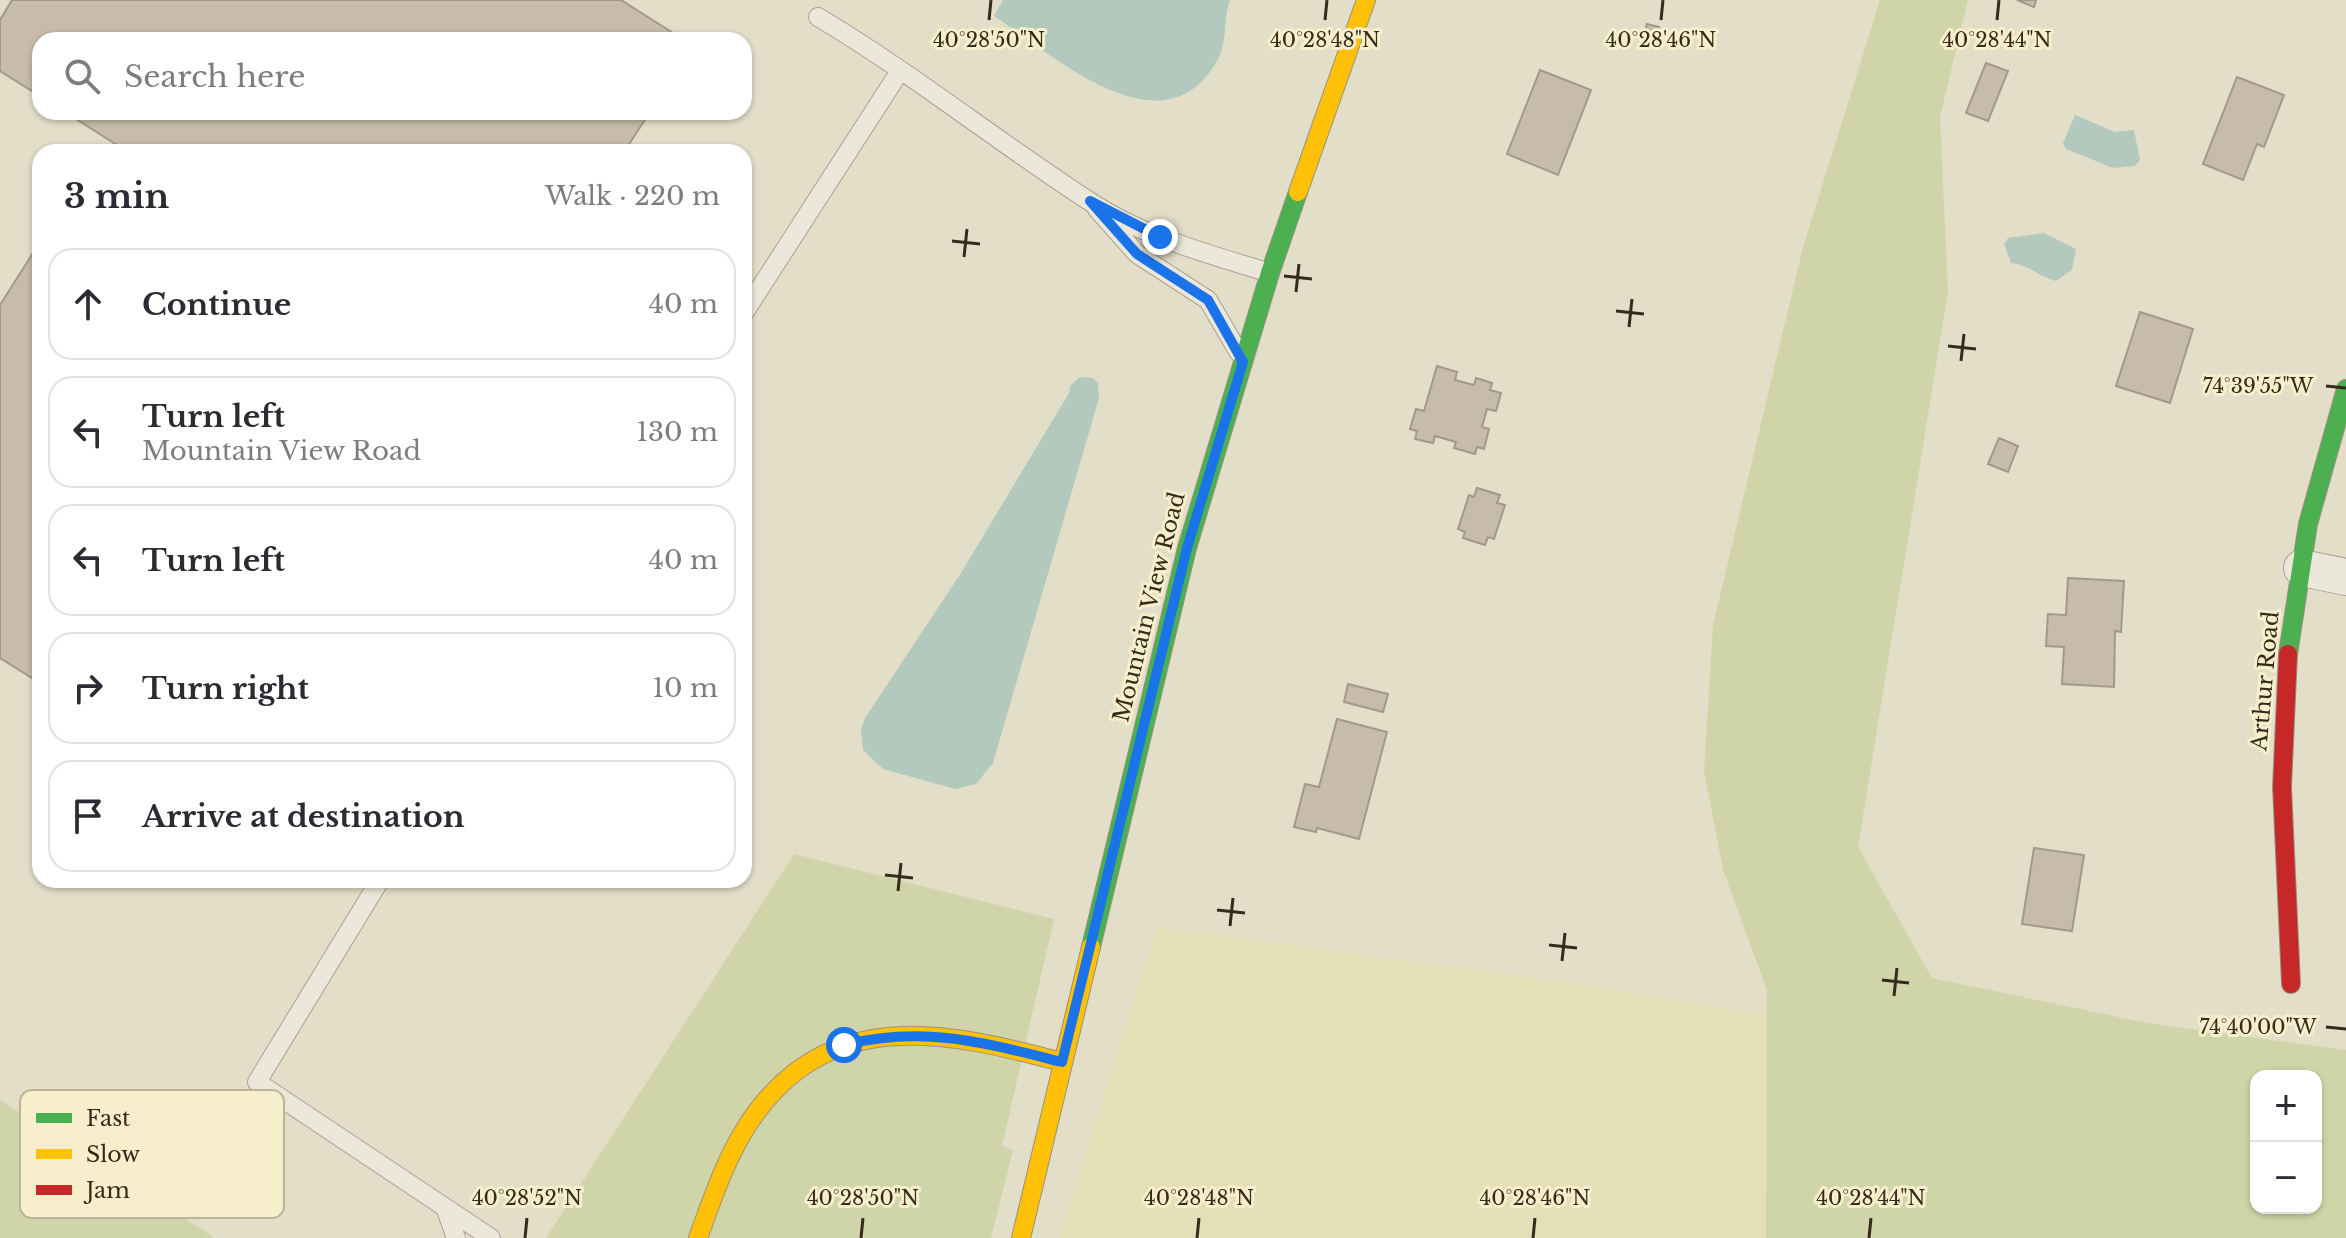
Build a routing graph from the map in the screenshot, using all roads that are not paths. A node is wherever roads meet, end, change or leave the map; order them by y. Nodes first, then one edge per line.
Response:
1 (1366, 0) edge
2 (818, 17) dead end
3 (900, 71) junction
4 (1090, 201) junction
5 (1270, 273) junction
6 (752, 301) edge
7 (1243, 362) junction
8 (2346, 389) edge
9 (2302, 568) junction
10 (2346, 577) edge
11 (375, 888) edge
12 (2291, 984) dead end
13 (1062, 1062) junction
14 (269, 1090) edge
15 (284, 1100) edge
16 (446, 1210) junction
17 (456, 1238) edge
18 (491, 1238) edge
19 (698, 1238) edge
20 (1021, 1238) edge

1 - 5 street, Mountain View Road
2 - 3 lane
3 - 4 lane
3 - 6 lane
4 - 5 lane
4 - 7 lane
5 - 7 street, Mountain View Road
7 - 13 street, Mountain View Road
8 - 9 street, Arthur Road
9 - 10 street
9 - 12 street, Arthur Road
11 - 14 lane
13 - 19 street
13 - 20 street, Mountain View Road
15 - 16 lane
16 - 17 lane
16 - 18 lane

